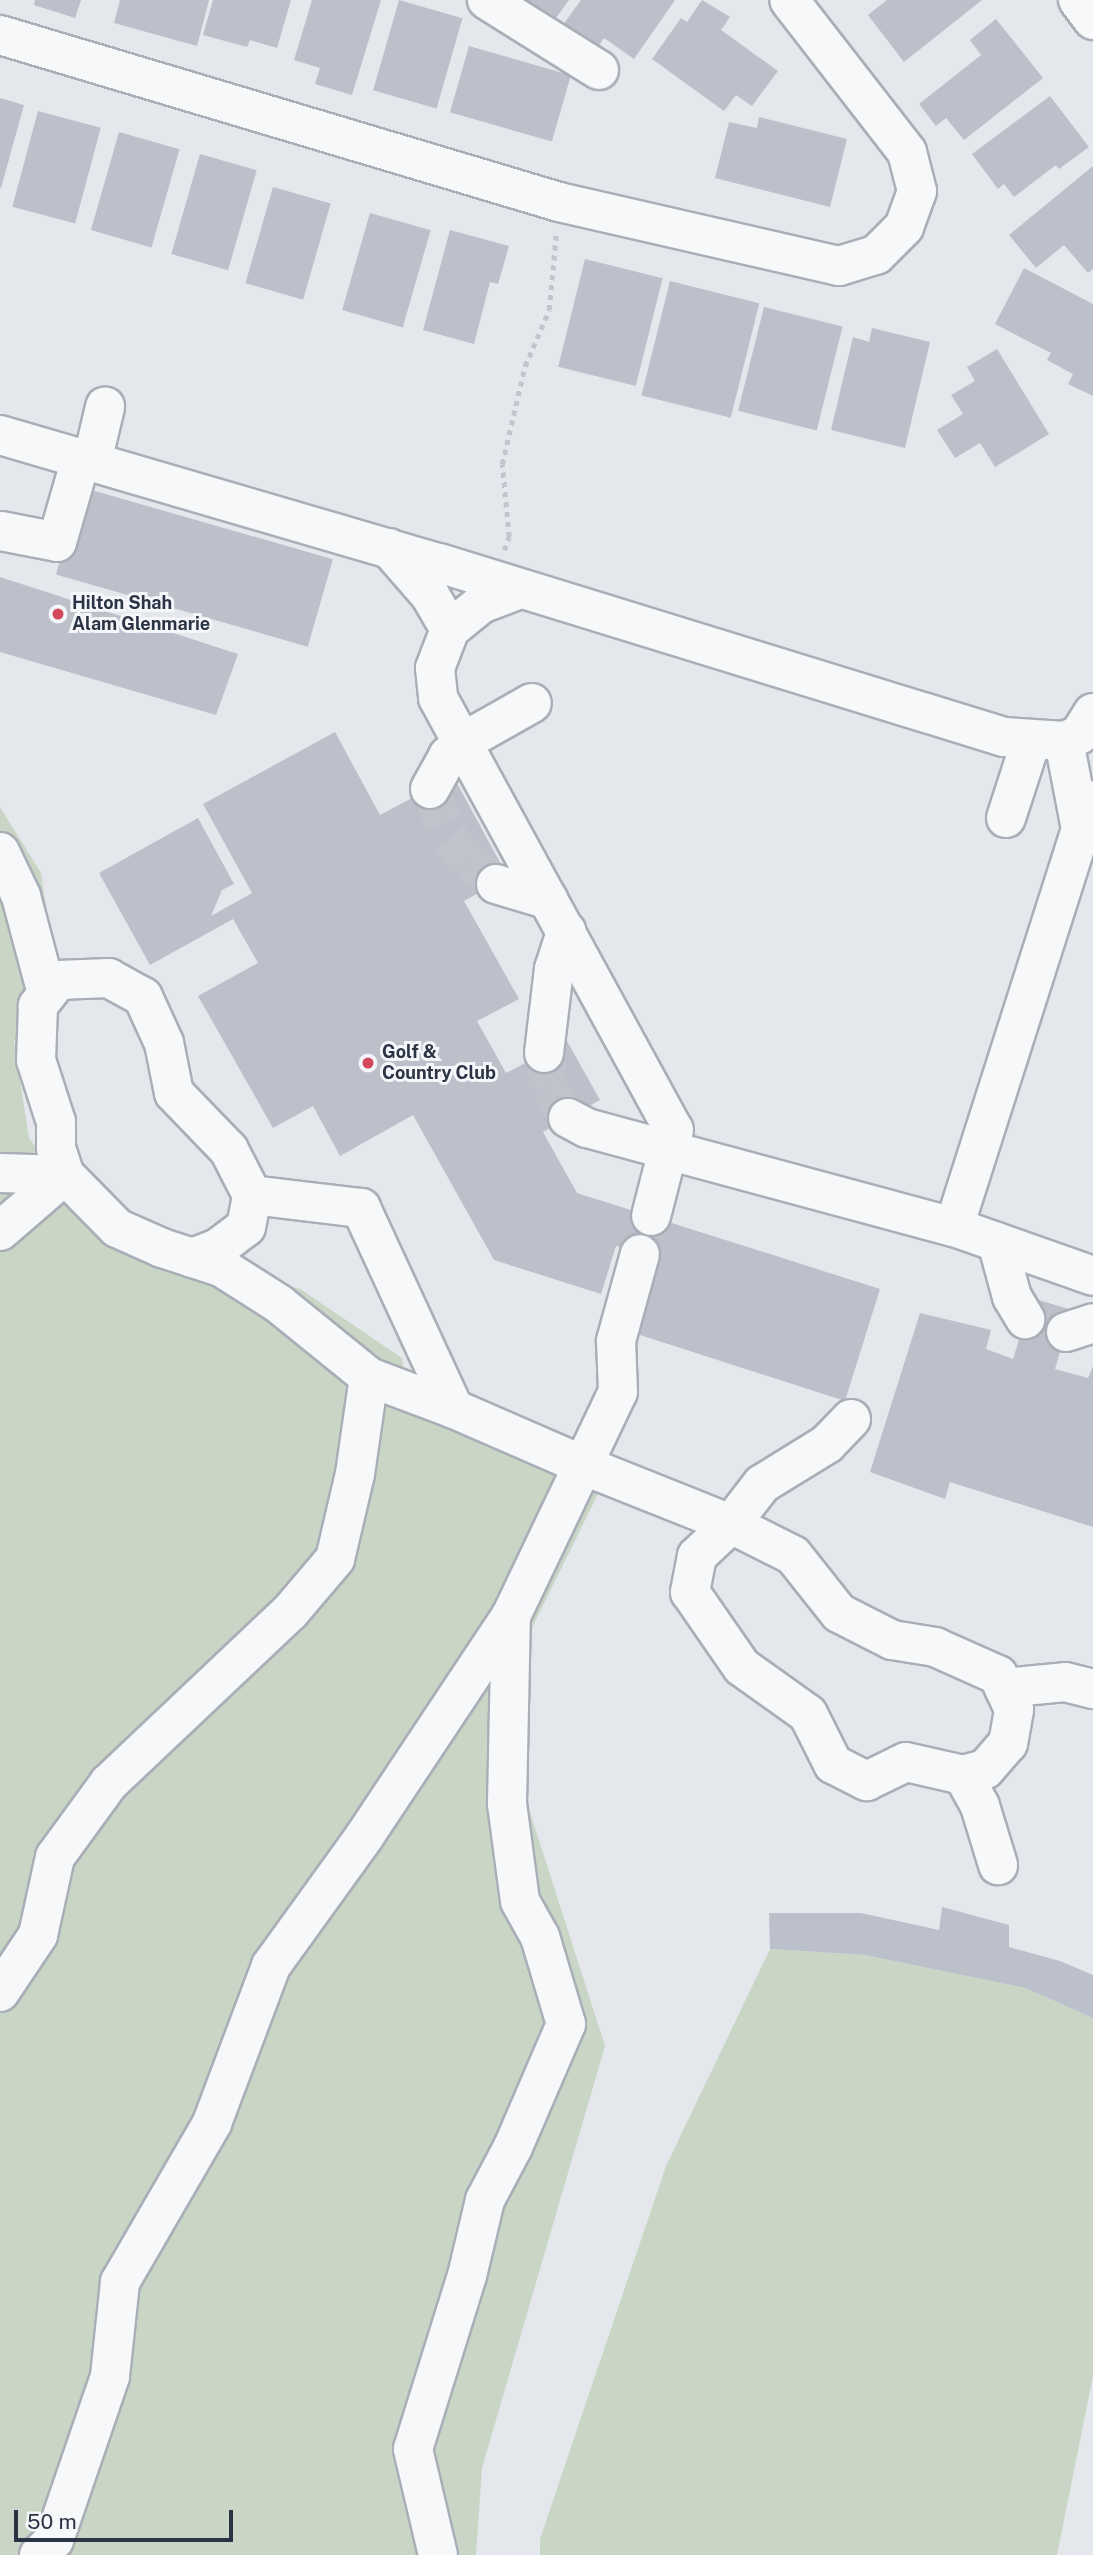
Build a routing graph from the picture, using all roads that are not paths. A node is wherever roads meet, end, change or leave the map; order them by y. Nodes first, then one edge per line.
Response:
1 (487, 0) edge
2 (789, 0) edge
3 (1078, 0) edge
4 (1093, 20) edge
5 (0, 35) edge
6 (599, 70) dead end
7 (105, 407) dead end
8 (0, 435) edge
9 (87, 460) junction
10 (1, 531) edge
11 (389, 548) junction
12 (507, 585) junction
13 (450, 629) junction
14 (532, 703) dead end
15 (1093, 713) edge
16 (1048, 741) junction
17 (463, 742) junction
18 (430, 789) dead end
19 (1087, 814) edge
20 (1006, 818) dead end
21 (0, 852) edge
22 (496, 884) tunnel mouth
23 (558, 916) junction
24 (47, 994) junction
25 (544, 1053) tunnel mouth
26 (568, 1118) tunnel mouth
27 (668, 1150) junction
28 (0, 1173) edge
29 (65, 1175) junction
30 (249, 1211) junction
31 (651, 1216) dead end
32 (954, 1227) junction
33 (0, 1231) edge
34 (997, 1241) junction
35 (640, 1254) dead end
36 (192, 1258) junction
37 (1093, 1276) edge
38 (251, 1287) junction
39 (1025, 1319) dead end
40 (369, 1377) junction
41 (454, 1409) junction
42 (851, 1419) dead end
43 (584, 1466) junction
44 (731, 1524) junction
45 (511, 1616) junction
46 (1004, 1688) junction
47 (1093, 1689) edge
48 (963, 1775) junction
49 (998, 1864) dead end
50 (0, 1992) edge
51 (39, 2555) edge
52 (438, 2555) edge

1 - 6 street
2 - 5 street
3 - 4 street
7 - 9 street
8 - 9 street
9 - 10 street
9 - 11 street
11 - 12 street
11 - 13 street
12 - 13 street
12 - 16 street
13 - 17 street
14 - 17 street
15 - 16 street
16 - 19 street
16 - 20 street
17 - 18 street
17 - 23 street
19 - 32 street
21 - 24 street
22 - 23 street
23 - 25 street
23 - 27 street
24 - 29 street
24 - 30 street
26 - 27 street
27 - 31 street
27 - 32 street
28 - 29 street
29 - 33 street
29 - 36 street
30 - 36 street
30 - 38 street
30 - 41 street
32 - 34 street
34 - 37 street
34 - 39 street
35 - 43 street
36 - 38 street
38 - 40 street
40 - 41 street
40 - 50 street
41 - 43 street
42 - 44 street
43 - 44 street
43 - 45 street
44 - 46 street
44 - 48 street
45 - 51 street
45 - 52 street
46 - 47 street
46 - 48 street
48 - 49 street

